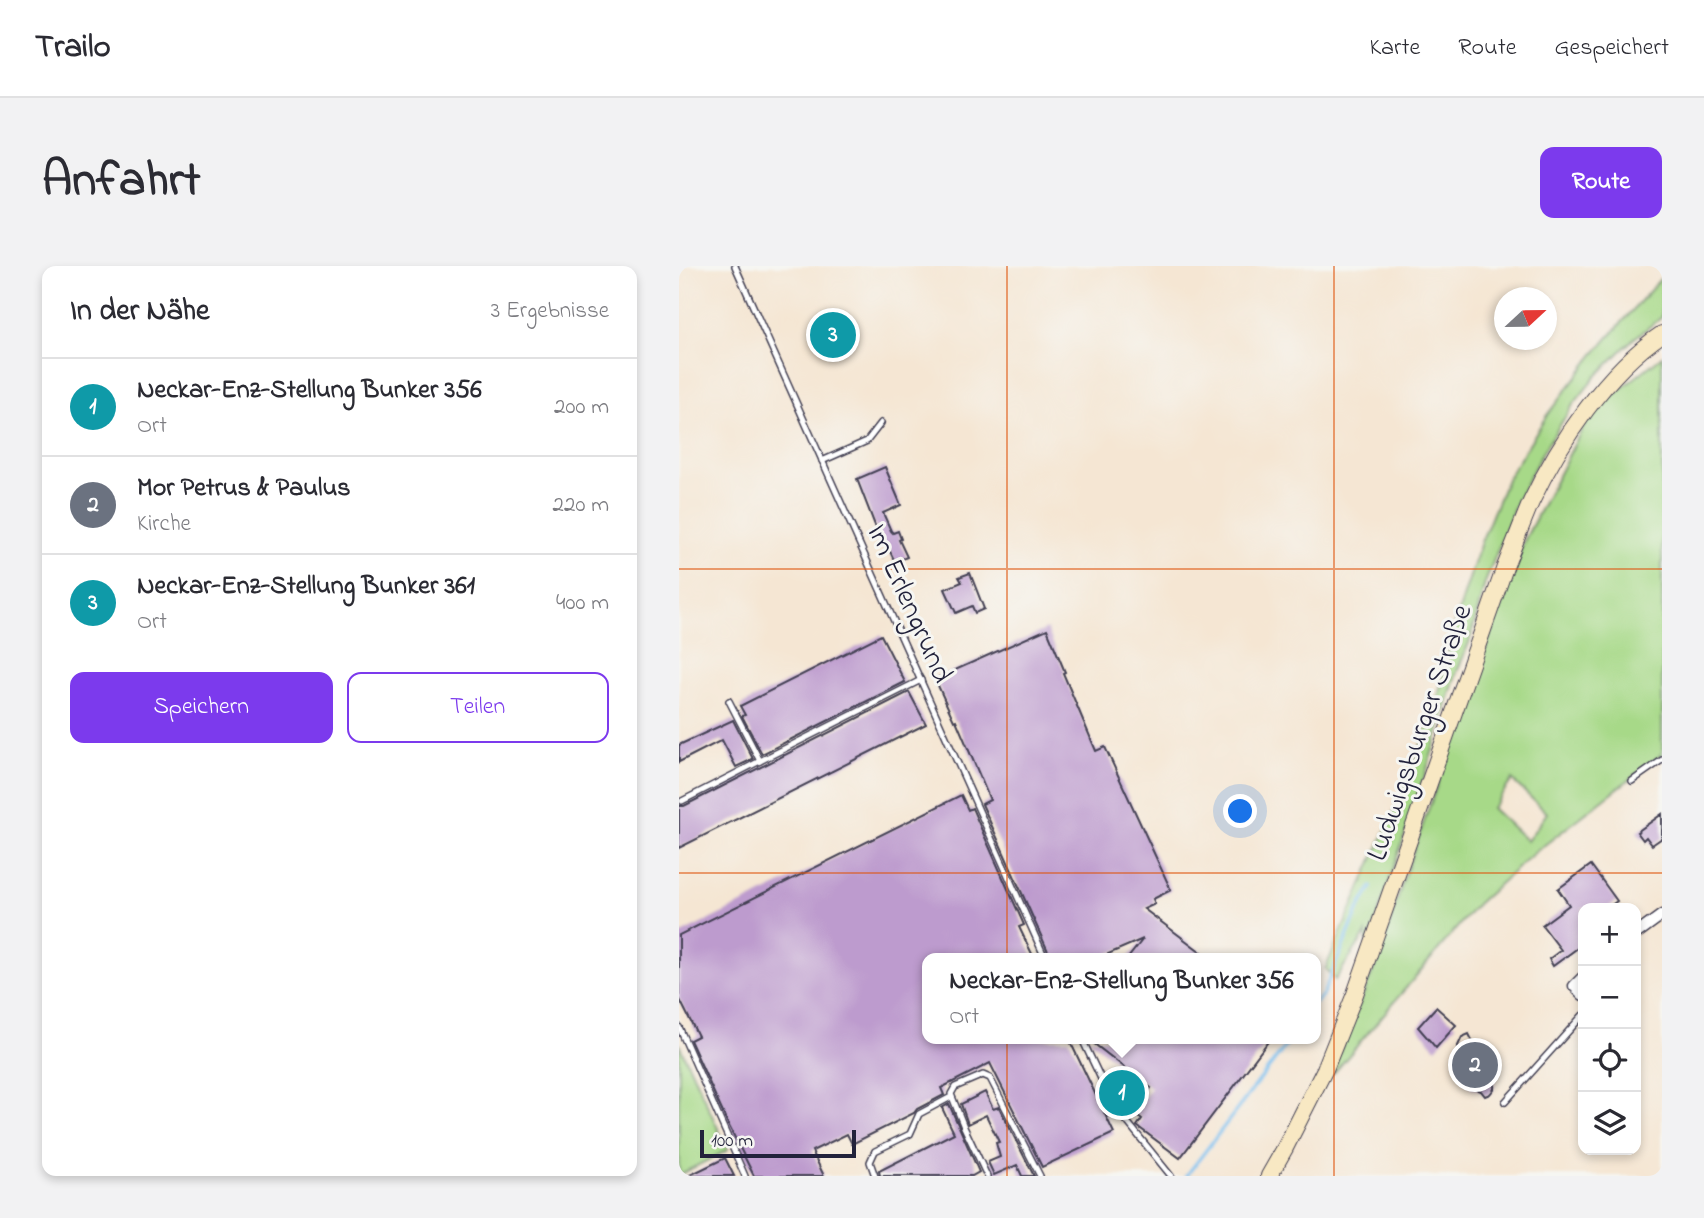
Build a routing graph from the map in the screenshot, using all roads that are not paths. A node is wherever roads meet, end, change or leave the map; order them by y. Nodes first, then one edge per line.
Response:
1 (735, 266) edge
2 (1662, 334) edge
3 (881, 423) dead end
4 (823, 461) junction
5 (921, 680) junction
6 (729, 701) dead end
7 (1662, 760) edge
8 (760, 761) junction
9 (1632, 781) dead end
10 (682, 801) dead end
11 (1662, 915) edge
12 (1641, 930) edge
13 (1043, 953) edge
14 (1578, 981) edge
15 (1578, 992) edge
16 (1578, 1021) edge
17 (679, 1027) edge
18 (1084, 1044) edge
19 (951, 1097) junction
20 (1505, 1102) dead end
21 (745, 1176) edge
22 (875, 1176) edge
23 (987, 1176) edge
24 (1040, 1176) edge
25 (1171, 1176) edge
26 (1269, 1176) edge

1 - 4 lane, Im Erlengrund
2 - 26 main road, Ludwigsburger Straße
3 - 4 lane
4 - 5 lane, Im Erlengrund
5 - 8 lane
5 - 13 lane, Im Erlengrund
6 - 8 lane
7 - 9 lane
8 - 10 lane
11 - 12 street
14 - 15 street
16 - 20 lane
17 - 21 lane
18 - 25 lane
19 - 22 lane
19 - 23 lane
19 - 24 lane

